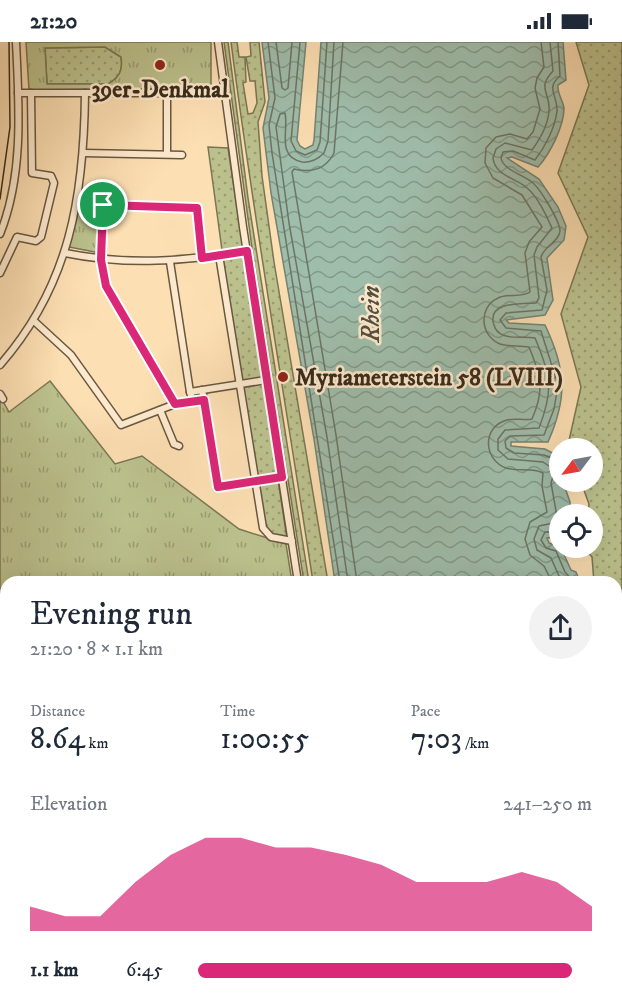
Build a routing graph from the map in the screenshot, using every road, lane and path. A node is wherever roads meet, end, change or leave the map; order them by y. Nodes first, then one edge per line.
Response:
1 (16, 42) edge
2 (218, 42) edge
3 (166, 92) junction
4 (18, 93) junction
5 (31, 93) junction
6 (85, 93) junction
7 (225, 93) junction
8 (84, 153) junction
9 (167, 153) junction
10 (182, 154) dead end
11 (78, 201) junction
12 (103, 205) junction
13 (0, 234) edge
14 (247, 251) junction
15 (64, 253) junction
16 (219, 255) junction
17 (202, 258) junction
18 (102, 260) junction
19 (170, 262) junction
20 (0, 273) edge
21 (34, 321) junction
22 (0, 366) edge
23 (266, 380) junction
24 (239, 384) junction
25 (202, 390) junction
26 (190, 392) junction
27 (204, 400) junction
28 (192, 402) junction
29 (175, 404) junction
30 (160, 410) junction
31 (179, 446) dead end
32 (282, 477) junction
33 (255, 481) junction
34 (292, 541) junction
35 (297, 576) edge

1 - 4 street
2 - 7 street
3 - 6 street
3 - 7 street
3 - 9 street
4 - 5 street
4 - 13 street
5 - 6 street
5 - 20 street
6 - 8 street
7 - 14 street
8 - 9 street
8 - 11 street
9 - 10 street
11 - 12 street
11 - 15 street
12 - 17 street
12 - 18 street
14 - 16 street
14 - 23 street
15 - 18 street
15 - 21 street
16 - 17 street
16 - 24 street
17 - 19 street
18 - 19 street
18 - 29 street
19 - 26 street
21 - 22 street
21 - 30 street
23 - 24 street
23 - 32 street
24 - 25 street
24 - 33 street
25 - 26 street
25 - 27 street
26 - 28 street
27 - 28 street
27 - 33 street
28 - 29 street
29 - 30 street
30 - 31 street
32 - 33 street
32 - 34 street
33 - 34 street
34 - 35 street

